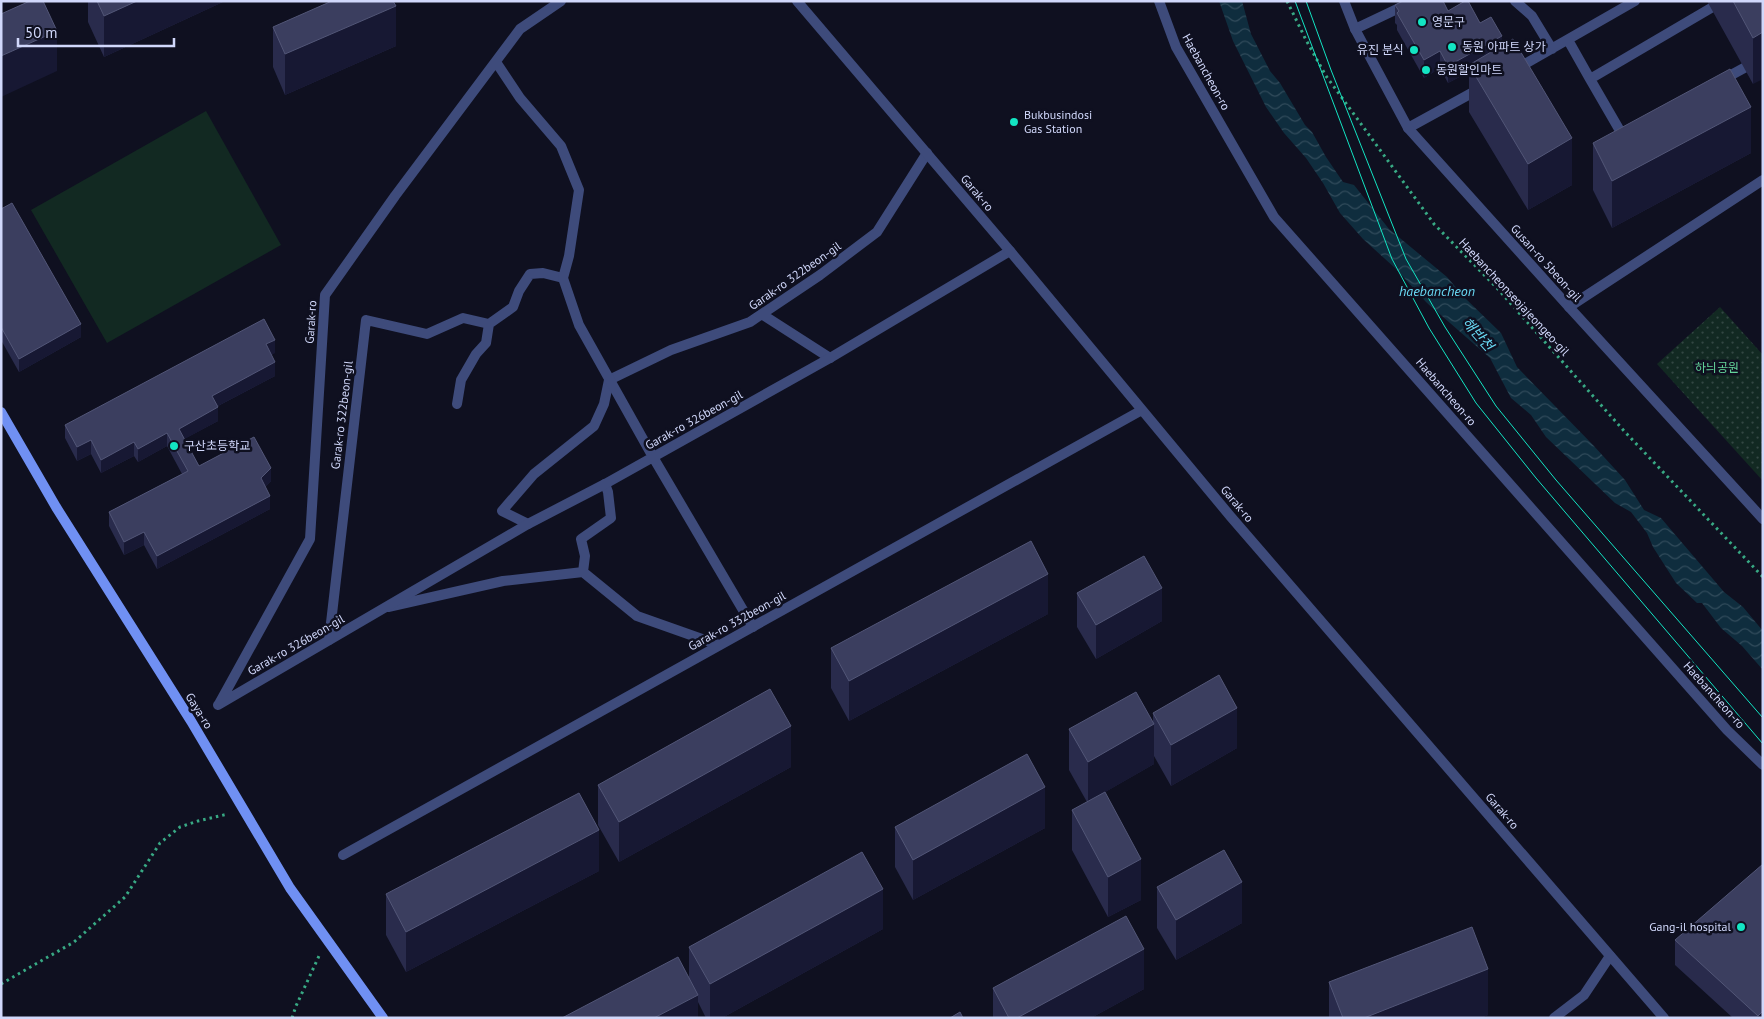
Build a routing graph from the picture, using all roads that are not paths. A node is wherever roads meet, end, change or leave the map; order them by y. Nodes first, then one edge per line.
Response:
1 (561, 1) edge
2 (797, 1) edge
3 (1159, 1) edge
4 (1344, 1) edge
5 (1414, 1) edge
6 (1515, 1) edge
7 (1634, 1) edge
8 (1723, 1) edge
9 (1355, 29) junction
10 (1568, 40) junction
11 (1552, 49) junction
12 (1760, 57) edge
13 (496, 62) junction
14 (1510, 72) edge
15 (1590, 79) junction
16 (1484, 86) edge
17 (1709, 88) edge
18 (1640, 126) edge
19 (1408, 128) junction
20 (927, 153) junction
21 (1763, 180) edge
22 (1010, 251) junction
23 (563, 278) junction
24 (1569, 307) junction
25 (763, 315) junction
26 (489, 324) junction
27 (830, 358) junction
28 (609, 380) junction
29 (457, 404) dead end
30 (1142, 410) junction
31 (1, 412) edge
32 (653, 457) junction
33 (605, 484) junction
34 (1763, 519) edge
35 (528, 524) junction
36 (583, 572) junction
37 (388, 607) junction
38 (753, 627) junction
39 (329, 640) junction
40 (719, 645) junction
41 (218, 705) joint
42 (1763, 765) edge
43 (343, 855) dead end
44 (1610, 956) junction
45 (382, 1018) edge
46 (1554, 1018) edge
47 (1664, 1018) edge

1 - 13 street, Garak-ro
2 - 20 street, Garak-ro
3 - 42 street, Haebancheon-ro
4 - 9 street, Gusan-ro 5beon-gil
5 - 9 street
6 - 11 street
7 - 10 street
8 - 15 street
9 - 19 street, Gusan-ro 5beon-gil
10 - 11 street
10 - 15 street
11 - 14 street
12 - 17 street
13 - 23 street
13 - 41 street, Garak-ro
15 - 18 street
16 - 19 street
19 - 24 street, Gusan-ro 5beon-gil
20 - 22 street, Garak-ro
20 - 25 street, Garak-ro 322beon-gil
21 - 24 street
22 - 27 street, Garak-ro 326beon-gil
22 - 30 street, Garak-ro
23 - 26 street
23 - 28 street
24 - 34 street, Gusan-ro 5beon-gil
25 - 27 street
25 - 28 street, Garak-ro 322beon-gil
26 - 29 street
26 - 39 street, Garak-ro 322beon-gil
27 - 32 street, Garak-ro 326beon-gil
28 - 32 street
28 - 35 street
30 - 38 street, Garak-ro 332beon-gil
30 - 44 street, Garak-ro
31 - 45 main road, Gaya-ro
32 - 33 street, Garak-ro 326beon-gil
32 - 38 street
33 - 35 street, Garak-ro 326beon-gil
33 - 36 street
35 - 37 street, Garak-ro 326beon-gil
36 - 37 street, Garak-ro 326beon-gil
36 - 40 street
37 - 39 street, Garak-ro 326beon-gil
38 - 40 street, Garak-ro 332beon-gil
39 - 41 street, Garak-ro 326beon-gil
40 - 43 street, Garak-ro 332beon-gil
44 - 46 street
44 - 47 street, Garak-ro

